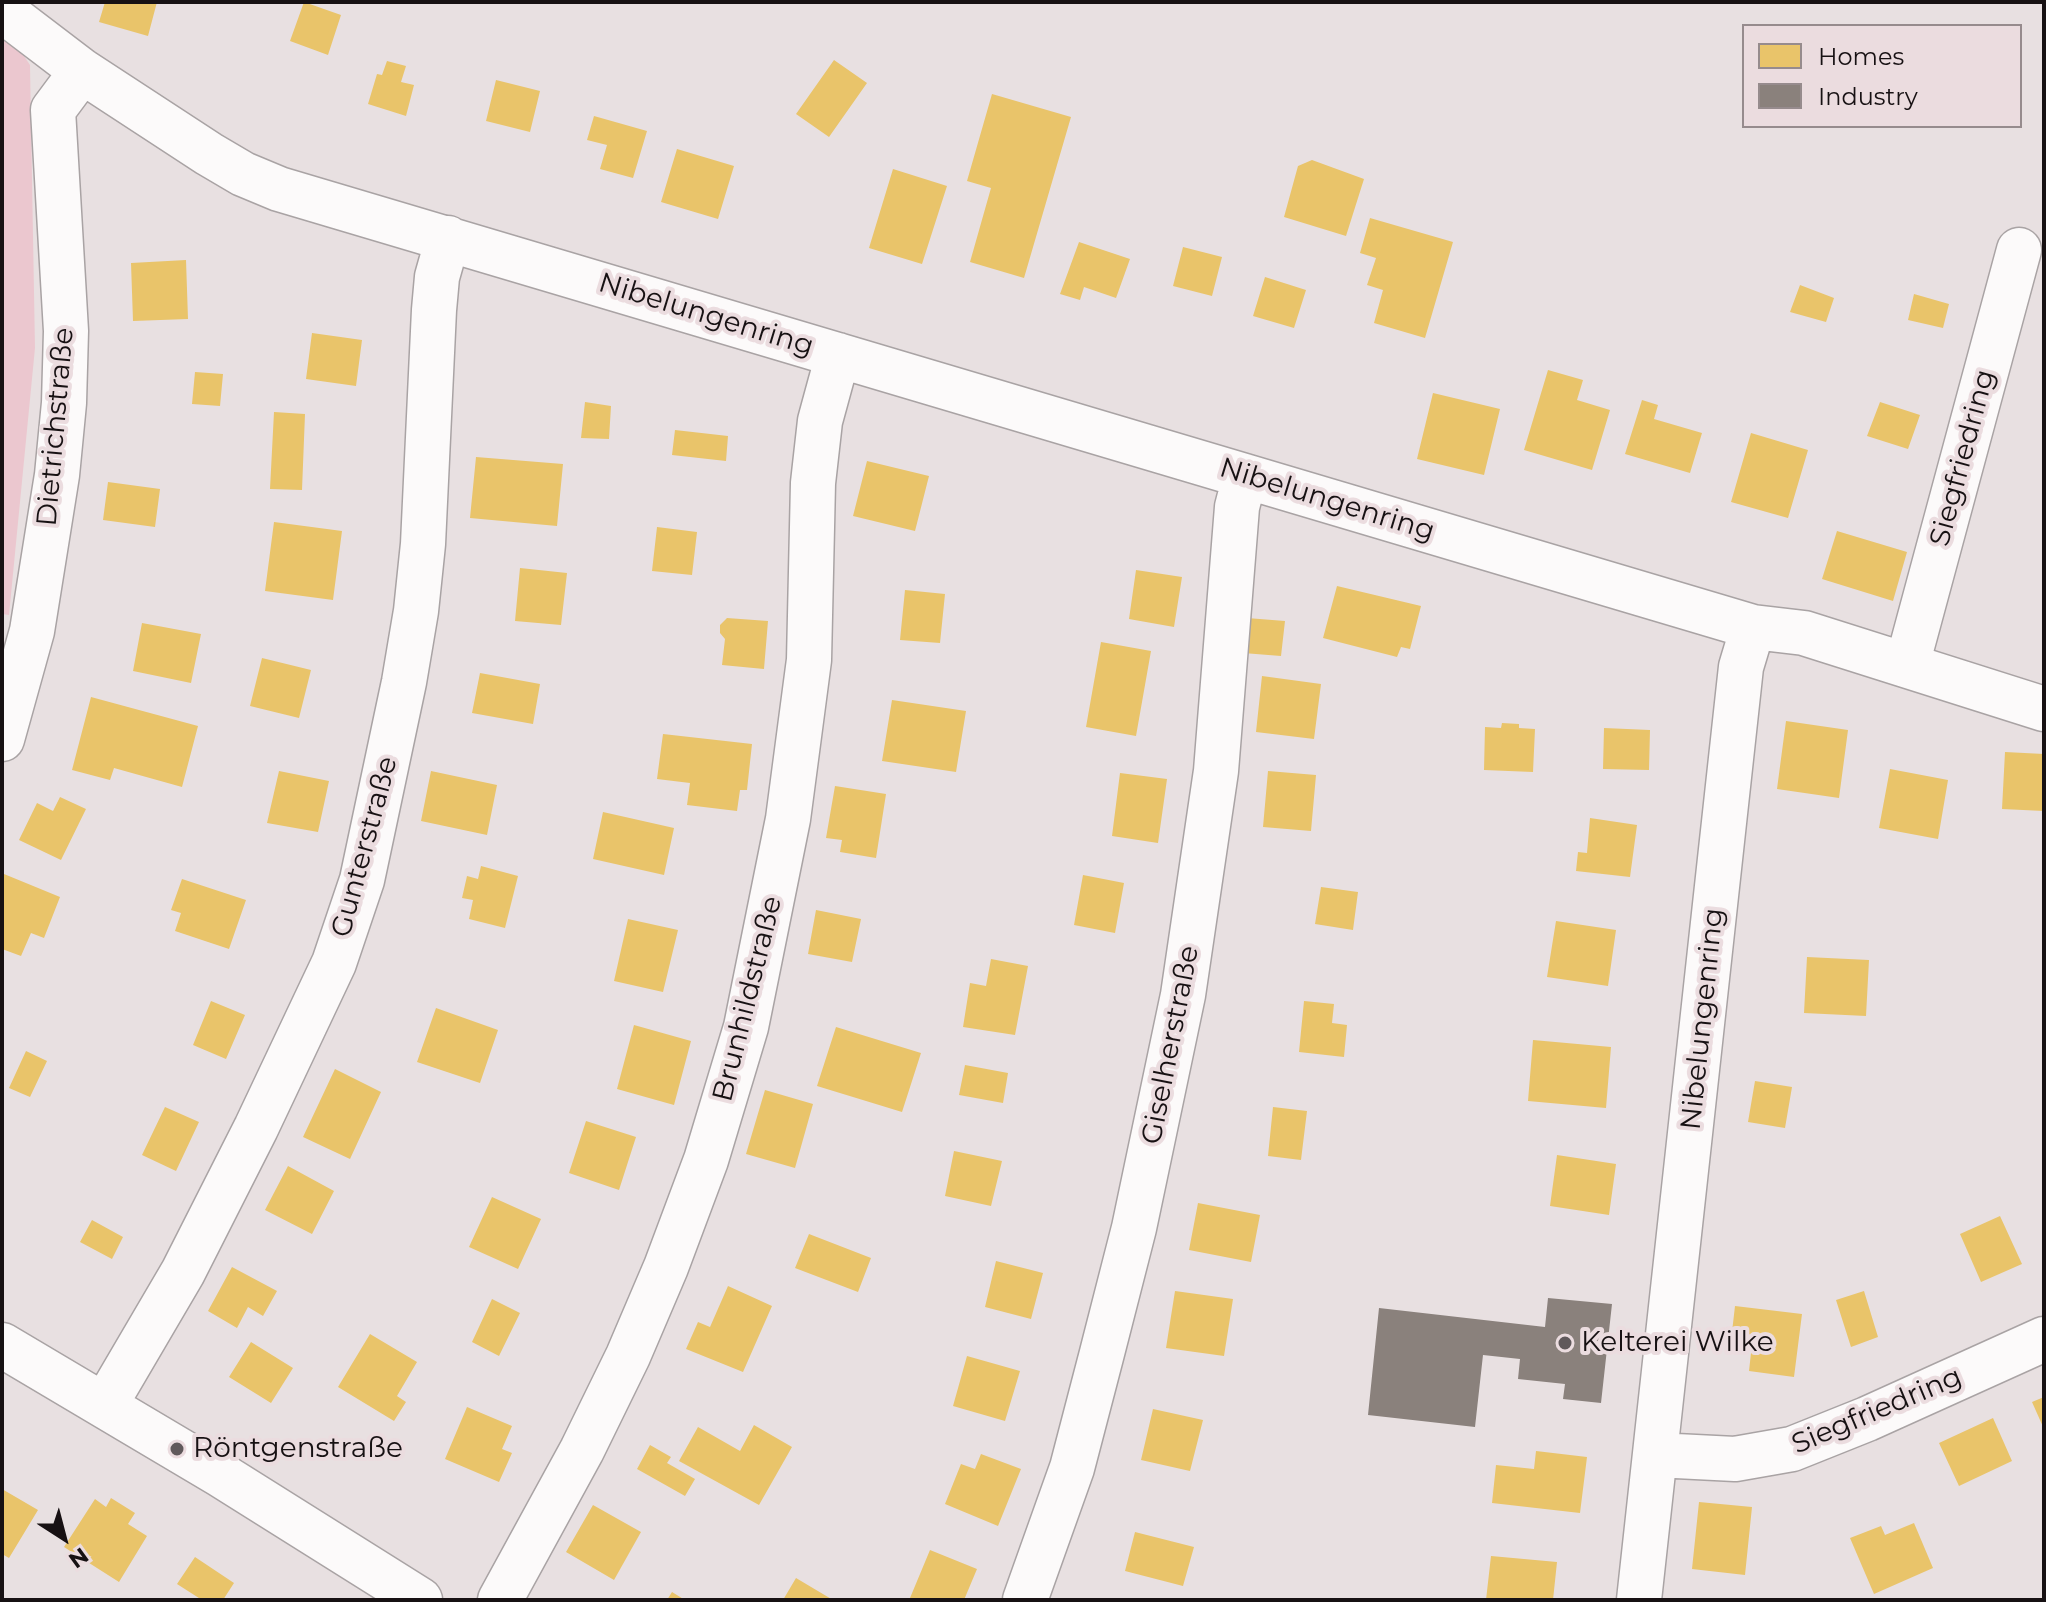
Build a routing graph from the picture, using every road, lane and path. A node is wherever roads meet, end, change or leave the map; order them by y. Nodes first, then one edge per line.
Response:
1 (2, 10) edge
2 (82, 71) junction
3 (448, 238) junction
4 (2019, 250) dead end
5 (838, 355) junction
6 (1245, 476) junction
7 (1753, 627) junction
8 (1907, 665) junction
9 (2044, 709) edge
10 (2, 739) edge
11 (2044, 1339) edge
12 (2, 1345) edge
13 (105, 1405) junction
14 (1656, 1455) junction
15 (393, 1593) edge
16 (500, 1600) edge
17 (1025, 1600) edge
18 (1639, 1600) edge

1 - 2 street, Nibelungenring
2 - 3 street, Nibelungenring
2 - 10 street, Dietrichstraße
3 - 5 street, Nibelungenring
3 - 13 street, Gunterstraße
4 - 8 street, Siegfriedring
5 - 6 street, Nibelungenring
5 - 16 street, Brunhildstraße
6 - 7 street, Nibelungenring
6 - 17 street, Giselherstraße
7 - 8 street
7 - 14 street, Nibelungenring
8 - 9 street
11 - 14 street, Siegfriedring
12 - 13 street
13 - 15 street
14 - 18 street, Nibelungenring

